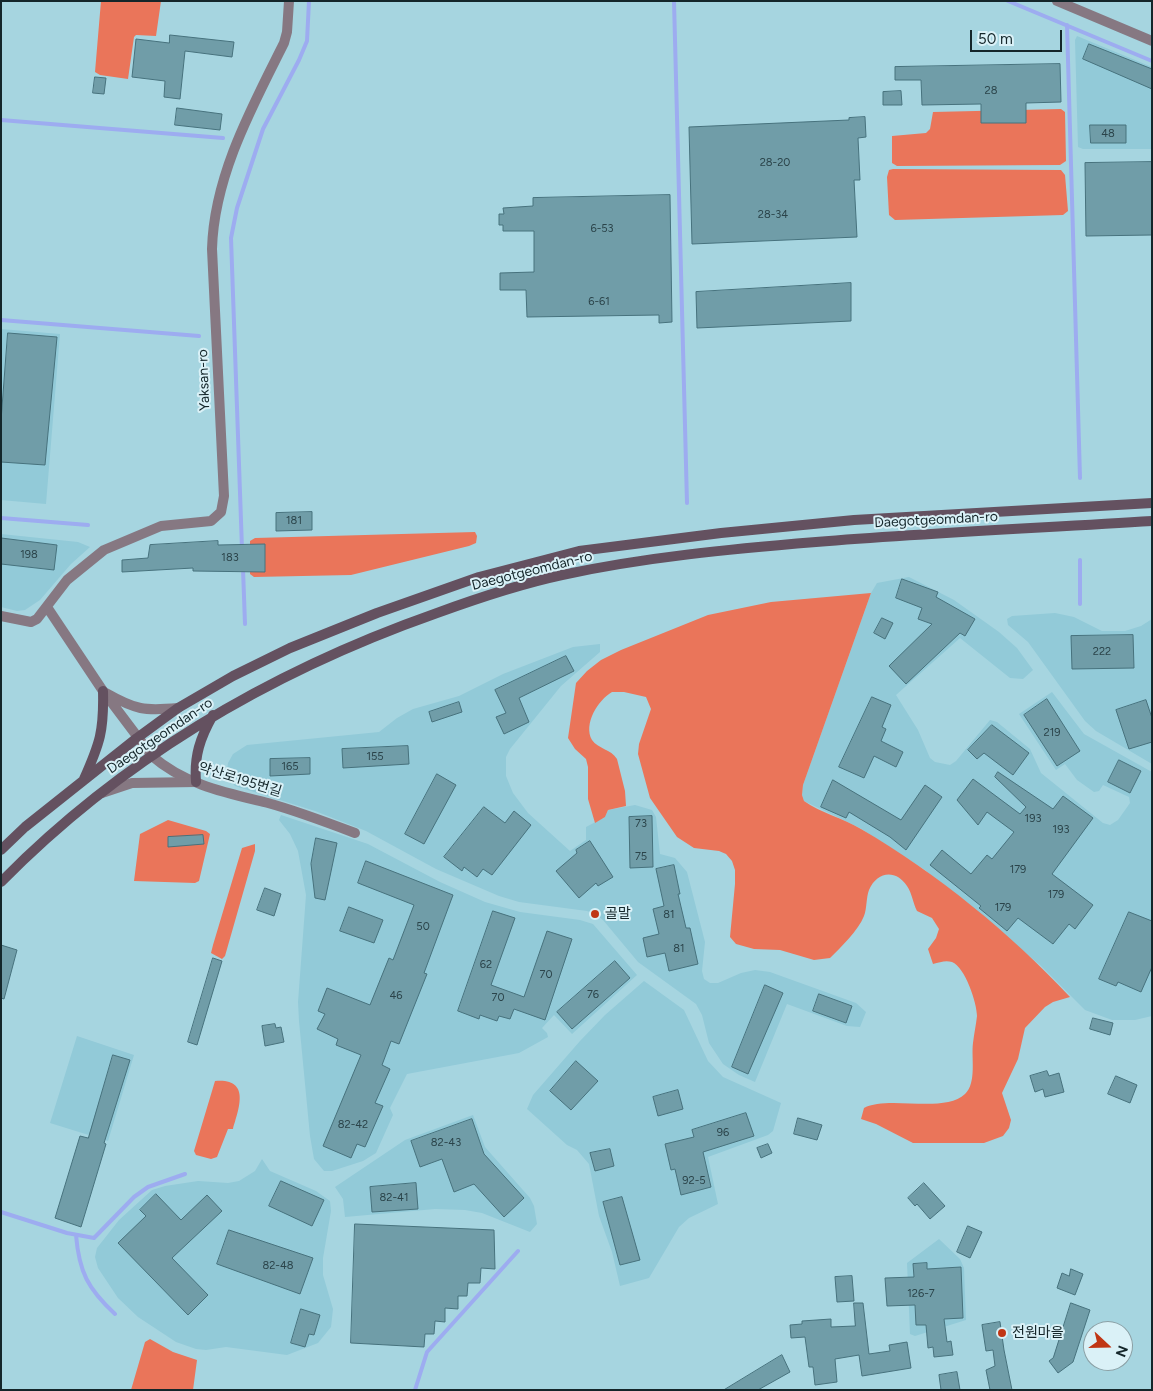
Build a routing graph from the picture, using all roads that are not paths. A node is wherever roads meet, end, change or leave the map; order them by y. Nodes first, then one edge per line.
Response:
1 (289, 1) edge
2 (1057, 1) edge
3 (1152, 41) edge
4 (1152, 503) edge
5 (1152, 521) edge
6 (47, 607) junction
7 (1, 616) edge
8 (103, 691) junction
9 (178, 708) junction
10 (214, 714) junction
11 (137, 738) junction
12 (152, 756) junction
13 (83, 781) junction
14 (196, 782) junction
15 (102, 793) junction
16 (355, 833) dead end
17 (1, 850) edge
18 (1, 882) edge

1 - 6 street, Yaksan-ro
2 - 3 street
4 - 9 main road, Daegotgeomdan-ro
5 - 10 main road, Daegotgeomdan-ro
6 - 7 street, Yaksan-ro
6 - 8 street, 약산로195번길
8 - 9 street
8 - 11 street, 약산로195번길
8 - 13 main road
9 - 11 main road, Daegotgeomdan-ro
10 - 12 main road, Daegotgeomdan-ro
10 - 14 main road
11 - 12 street, 약산로195번길
11 - 13 main road, Daegotgeomdan-ro
12 - 14 street, 약산로195번길
12 - 15 main road, Daegotgeomdan-ro
13 - 17 main road, Daegotgeomdan-ro
14 - 15 street
14 - 16 street, 약산로195번길
15 - 18 main road, Daegotgeomdan-ro

